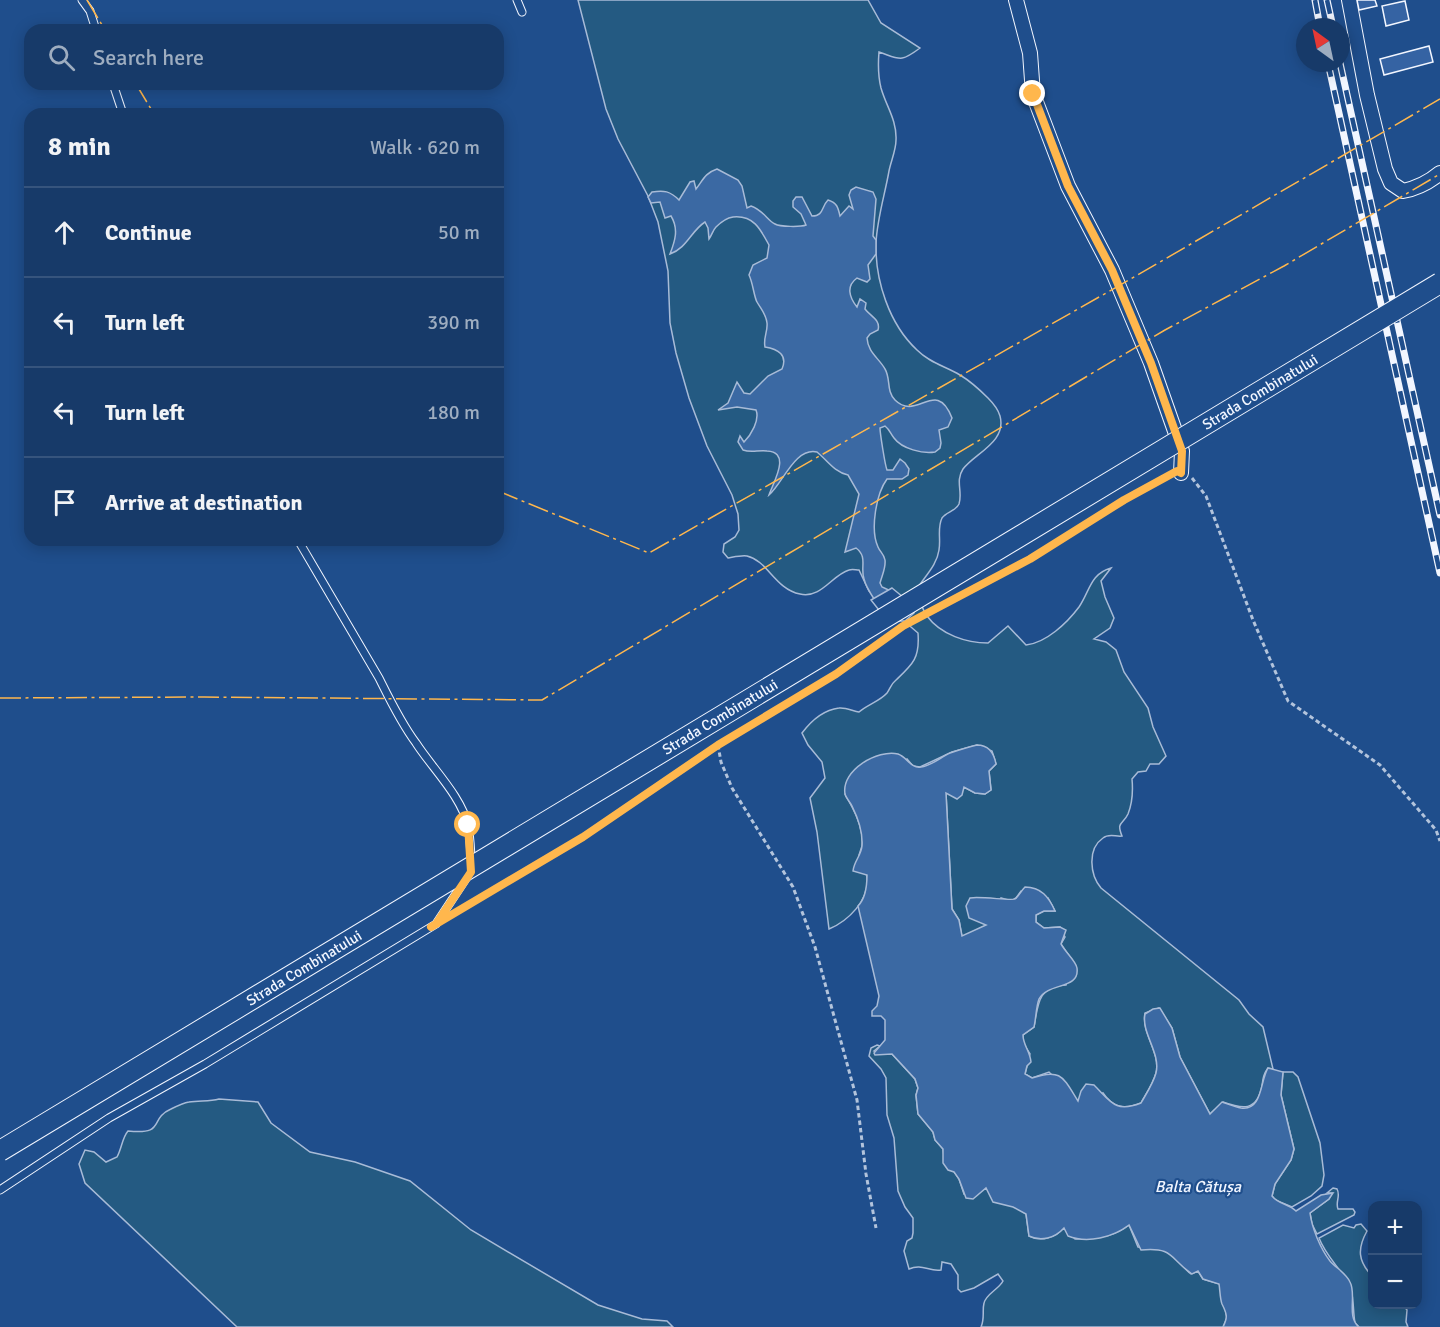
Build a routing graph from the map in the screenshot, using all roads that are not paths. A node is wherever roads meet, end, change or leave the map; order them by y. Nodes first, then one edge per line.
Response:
1 (82, 0) edge
2 (517, 0) edge
3 (1016, 0) edge
4 (1349, 0) edge
5 (522, 12) dead end
6 (94, 24) edge
7 (115, 90) edge
8 (121, 108) edge
9 (1440, 173) edge
10 (1440, 283) edge
11 (1181, 473) road end
12 (302, 546) edge
13 (0, 1151) edge
14 (0, 1190) edge

1 - 6 lane
2 - 5 lane
3 - 11 street
4 - 9 street
7 - 8 lane
10 - 13 street, Strada Combinatului, bridge
12 - 14 lane

